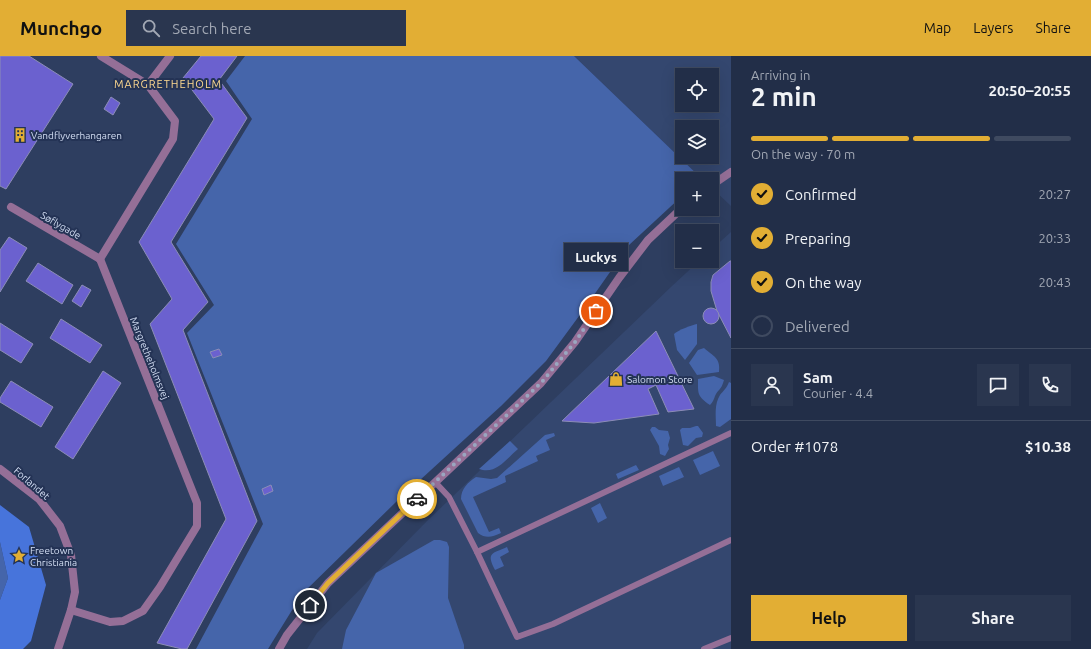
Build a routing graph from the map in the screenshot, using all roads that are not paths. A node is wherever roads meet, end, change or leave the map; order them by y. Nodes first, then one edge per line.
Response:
1 (102, 56) edge
2 (170, 56) edge
3 (148, 85) junction
4 (731, 172) edge
5 (719, 180) edge
6 (12, 207) dead end
7 (675, 215) edge
8 (100, 259) junction
9 (731, 433) edge
10 (0, 469) edge
11 (435, 482) junction
12 (731, 540) edge
13 (478, 552) junction
14 (71, 610) junction
15 (731, 638) edge
16 (58, 649) edge
17 (279, 649) edge
18 (704, 649) edge

1 - 3 street
2 - 3 street
3 - 8 street
4 - 5 street
6 - 8 street, Søflygade
7 - 11 street
8 - 14 street, Margretheholmsvej
9 - 13 lane
10 - 14 street, Forlandet
11 - 13 lane
11 - 17 street
12 - 13 lane
14 - 16 street, Forlandet
15 - 18 lane

